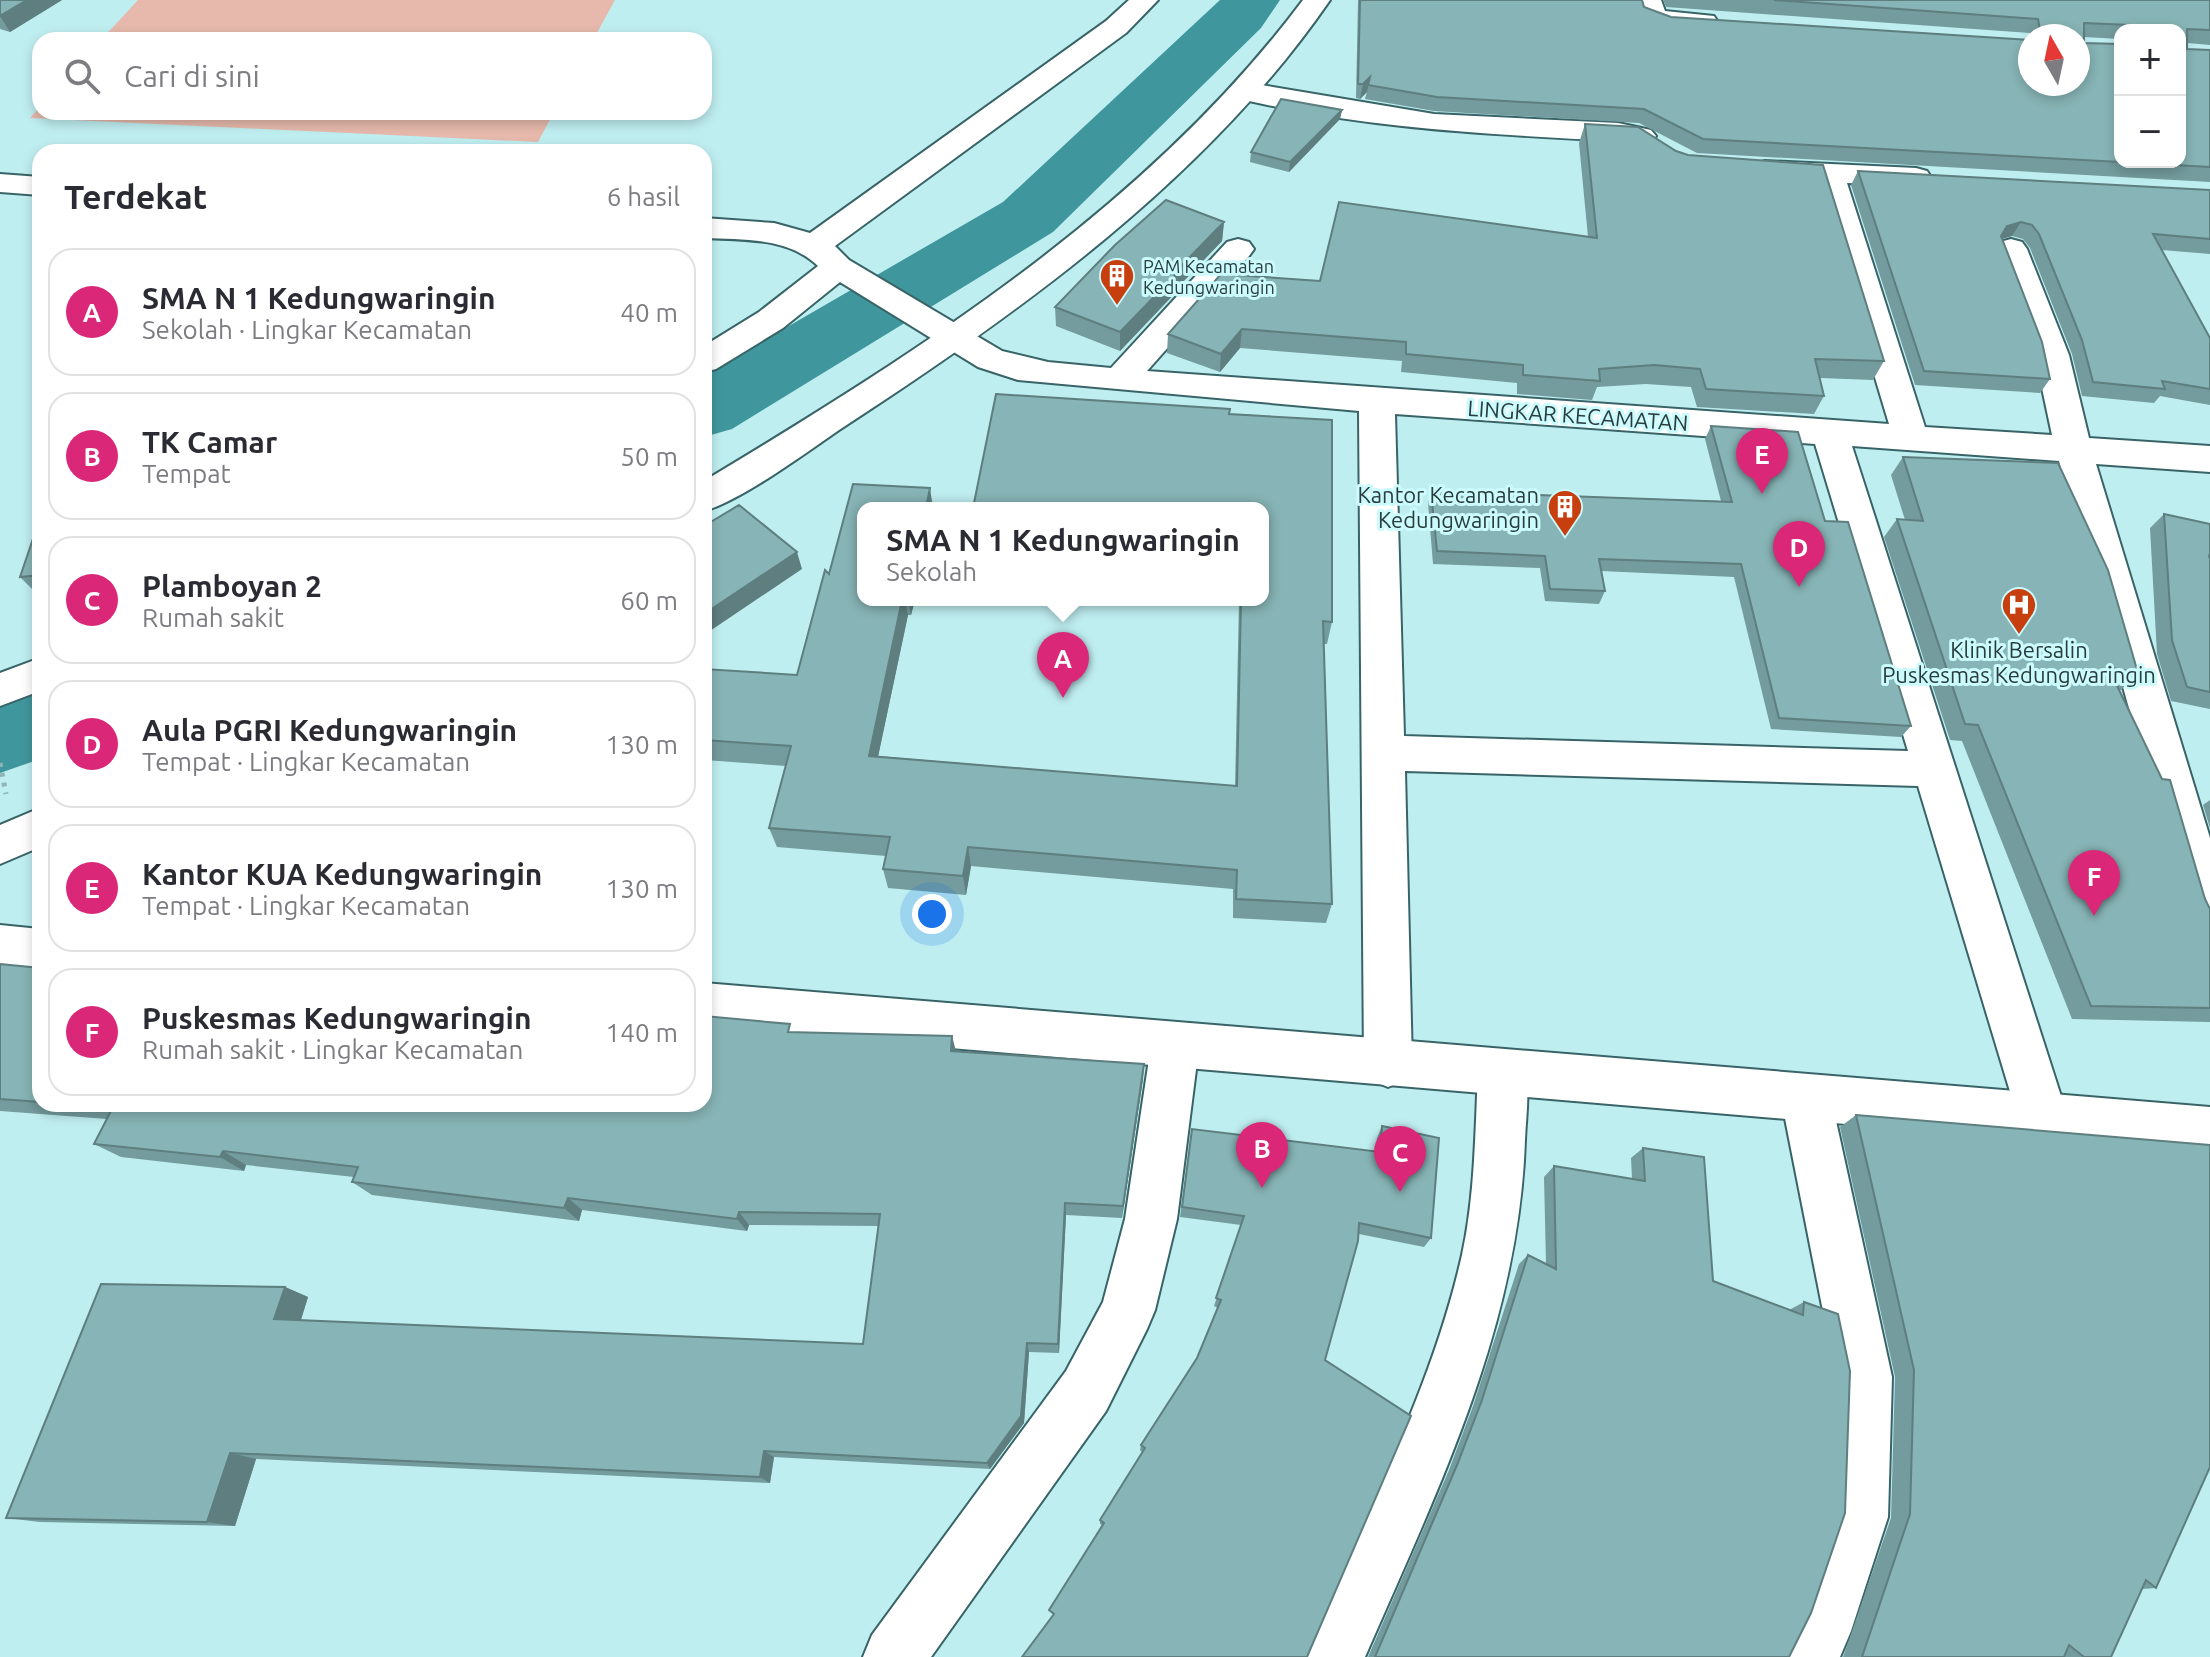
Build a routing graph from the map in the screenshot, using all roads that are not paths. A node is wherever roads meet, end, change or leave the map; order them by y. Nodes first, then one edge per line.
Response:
1 (1145, 0) edge
2 (1317, 0) edge
3 (1648, 0) edge
4 (1730, 24) edge
5 (1243, 91) junction
6 (1661, 148) edge
7 (1737, 168) edge
8 (1829, 173) junction
9 (1941, 179) edge
10 (0, 183) edge
11 (32, 185) edge
12 (712, 229) edge
13 (1238, 249) dead end
14 (2011, 249) dead end
15 (827, 256) junction
16 (942, 330) junction
17 (712, 356) edge
18 (1120, 379) junction
19 (1377, 401) junction
20 (1830, 433) junction
21 (1911, 438) junction
22 (2073, 448) junction
23 (2210, 459) edge
24 (712, 493) edge
25 (32, 677) edge
26 (0, 690) edge
27 (1383, 753) junction
28 (1933, 769) junction
29 (32, 831) edge
30 (0, 845) edge
31 (2210, 913) edge
32 (0, 946) edge
33 (32, 949) edge
34 (712, 1006) edge
35 (1175, 1046) junction
36 (1388, 1064) junction
37 (1503, 1073) junction
38 (1806, 1098) junction
39 (2043, 1118) junction
40 (2210, 1131) edge
41 (894, 1657) edge
42 (1334, 1657) edge
43 (1805, 1657) edge

1 - 15 street
2 - 5 street
3 - 4 street
5 - 6 street
5 - 16 street
7 - 8 street
8 - 9 street
8 - 21 street
10 - 11 street
12 - 15 street, LINGKAR KECAMATAN
13 - 18 street
14 - 22 street
15 - 16 street, LINGKAR KECAMATAN
15 - 17 street
16 - 18 street, LINGKAR KECAMATAN
16 - 24 street
18 - 19 street, LINGKAR KECAMATAN
19 - 20 street, LINGKAR KECAMATAN
19 - 27 street
20 - 21 street, LINGKAR KECAMATAN
20 - 28 street
21 - 22 street, LINGKAR KECAMATAN
22 - 23 street, LINGKAR KECAMATAN
22 - 31 street
25 - 26 street
27 - 28 street
27 - 36 street
28 - 39 street
29 - 30 street
32 - 33 street
34 - 35 street
35 - 36 street
35 - 41 street
36 - 37 street
37 - 38 street
37 - 42 street
38 - 39 street
38 - 43 street
39 - 40 street

